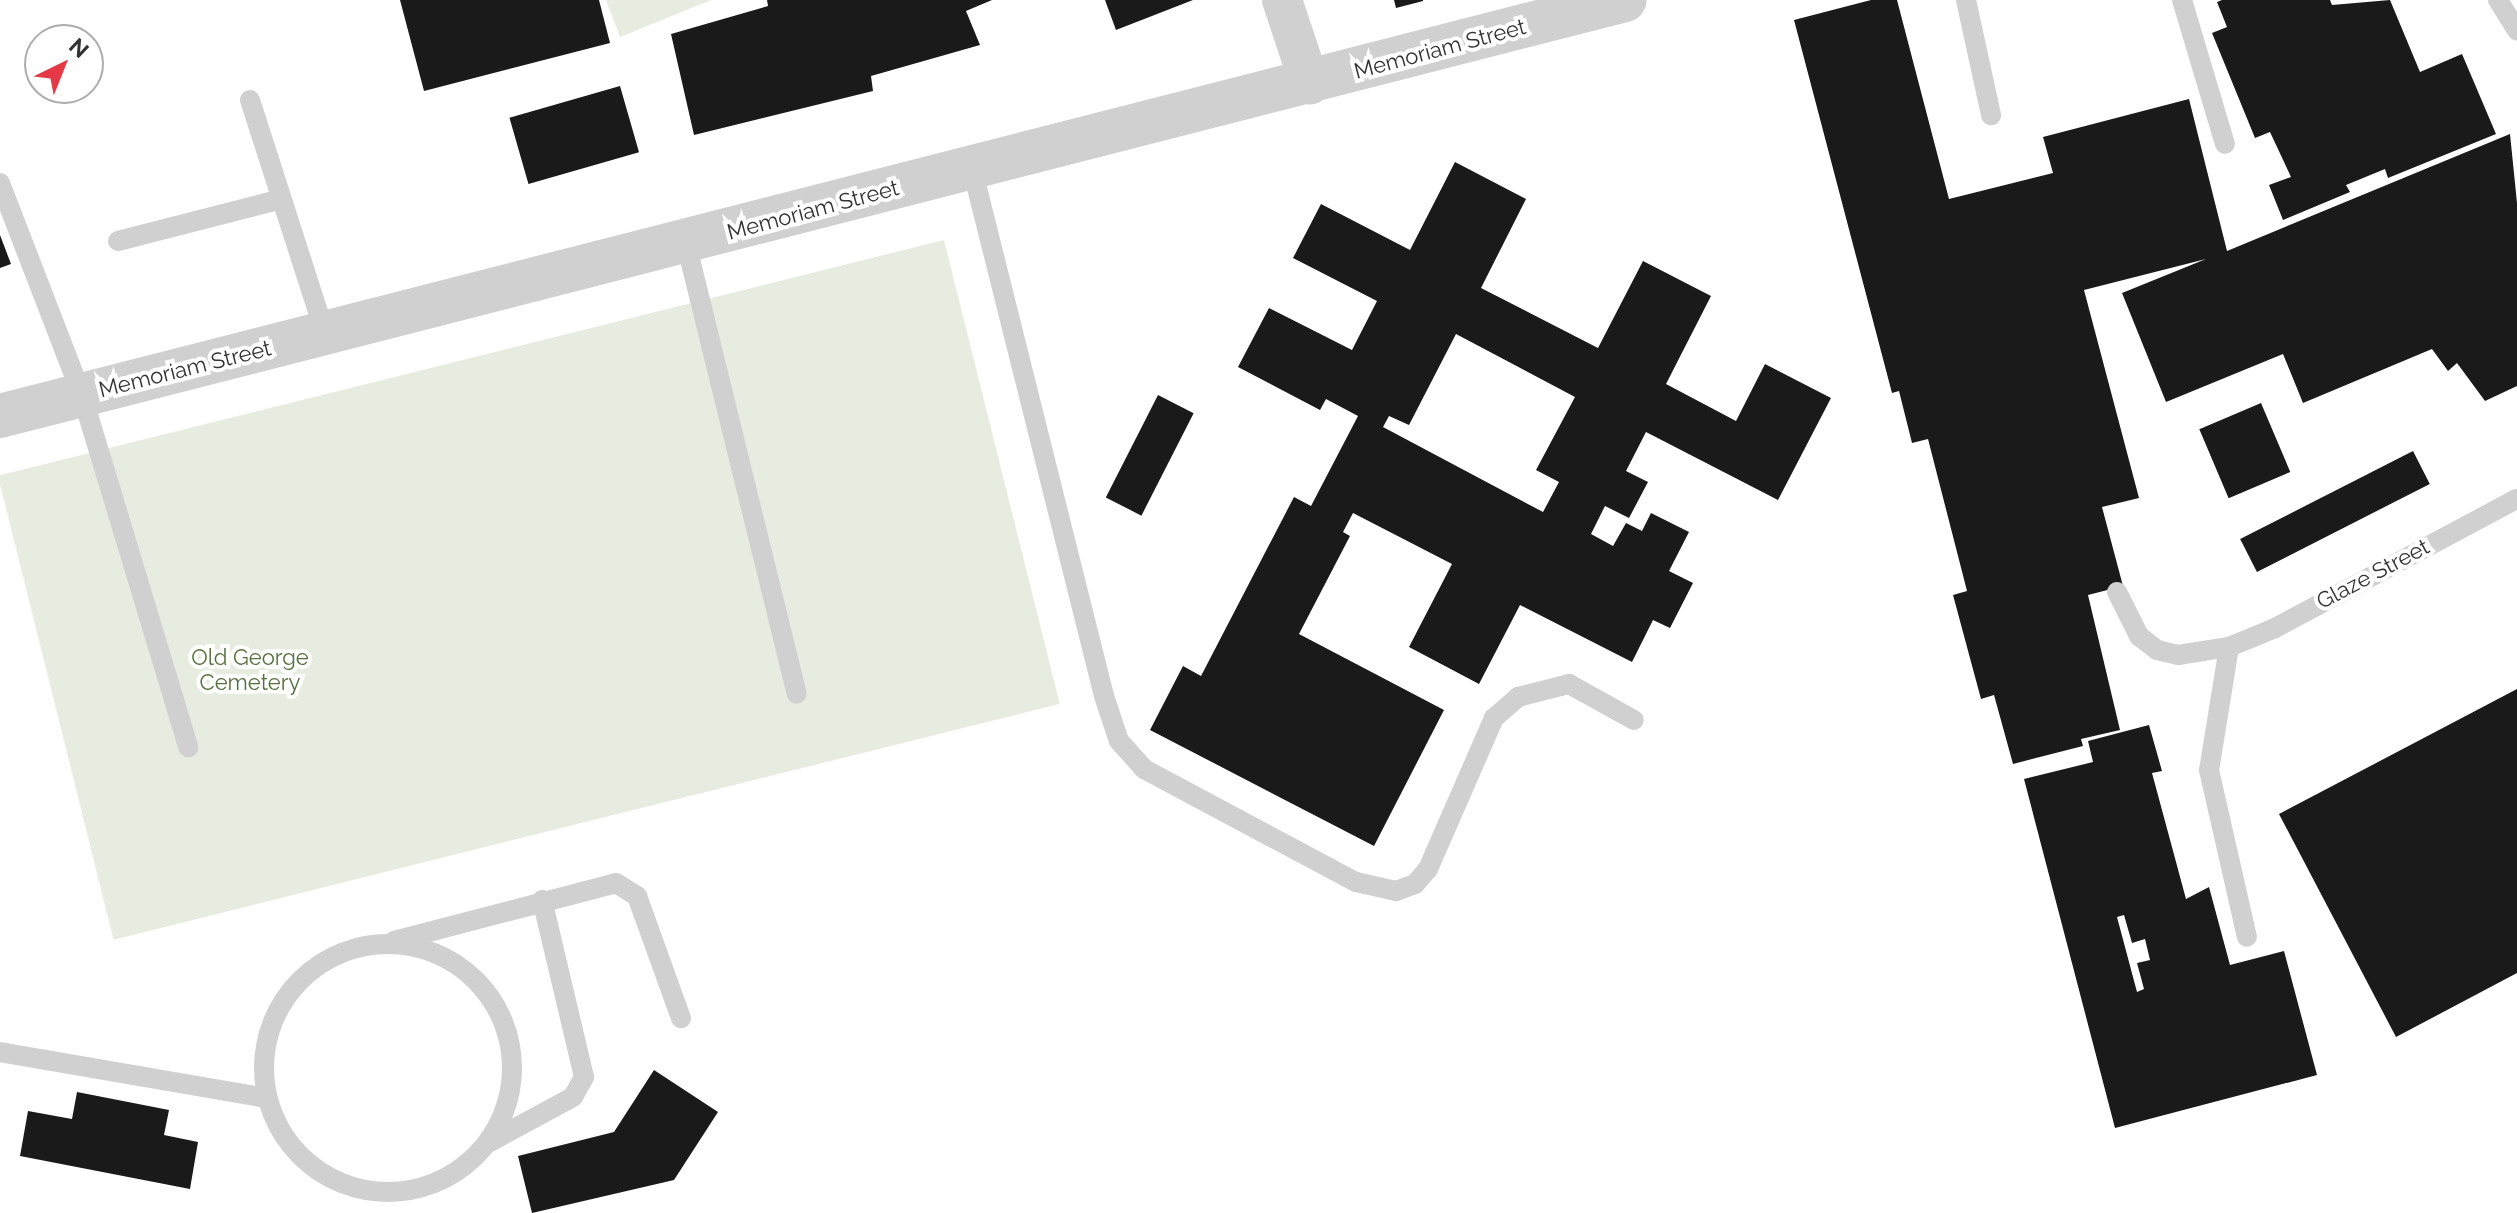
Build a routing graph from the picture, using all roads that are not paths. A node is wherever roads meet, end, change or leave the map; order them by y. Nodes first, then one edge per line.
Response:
1 (1282, 0) edge
2 (1966, 0) edge
3 (2182, 0) edge
4 (2498, 0) edge
5 (1611, 2) edge
6 (2517, 30) edge
7 (1310, 84) junction
8 (250, 100) dead end
9 (1991, 115) dead end
10 (2225, 144) dead end
11 (972, 168) junction
12 (0, 183) edge
13 (282, 199) junction
14 (118, 241) dead end
15 (686, 243) junction
16 (325, 334) junction
17 (82, 395) junction
18 (0, 416) edge
19 (2517, 499) edge
20 (2117, 592) dead end
21 (2229, 647) junction
22 (797, 694) dead end
23 (1634, 720) dead end
24 (188, 747) dead end
25 (542, 900) junction
26 (2247, 937) dead end
27 (384, 943) junction
28 (681, 1018) dead end
29 (0, 1052) edge
30 (267, 1098) junction
31 (487, 1143) junction

1 - 7 street
2 - 9 lane
3 - 10 lane
4 - 6 lane
5 - 7 street, Memoriam Street
7 - 11 street, Memoriam Street
8 - 13 lane
11 - 15 street, Memoriam Street
11 - 23 lane
12 - 17 lane
13 - 14 lane
13 - 16 lane
15 - 16 street, Memoriam Street
15 - 22 lane
16 - 17 street, Memoriam Street
17 - 18 street, Memoriam Street
17 - 24 lane
19 - 21 lane, Glaze Street
20 - 21 lane, Glaze Street
21 - 26 lane
25 - 27 lane
25 - 28 lane
25 - 31 lane
27 - 30 lane
27 - 31 lane
29 - 30 lane
30 - 31 lane

